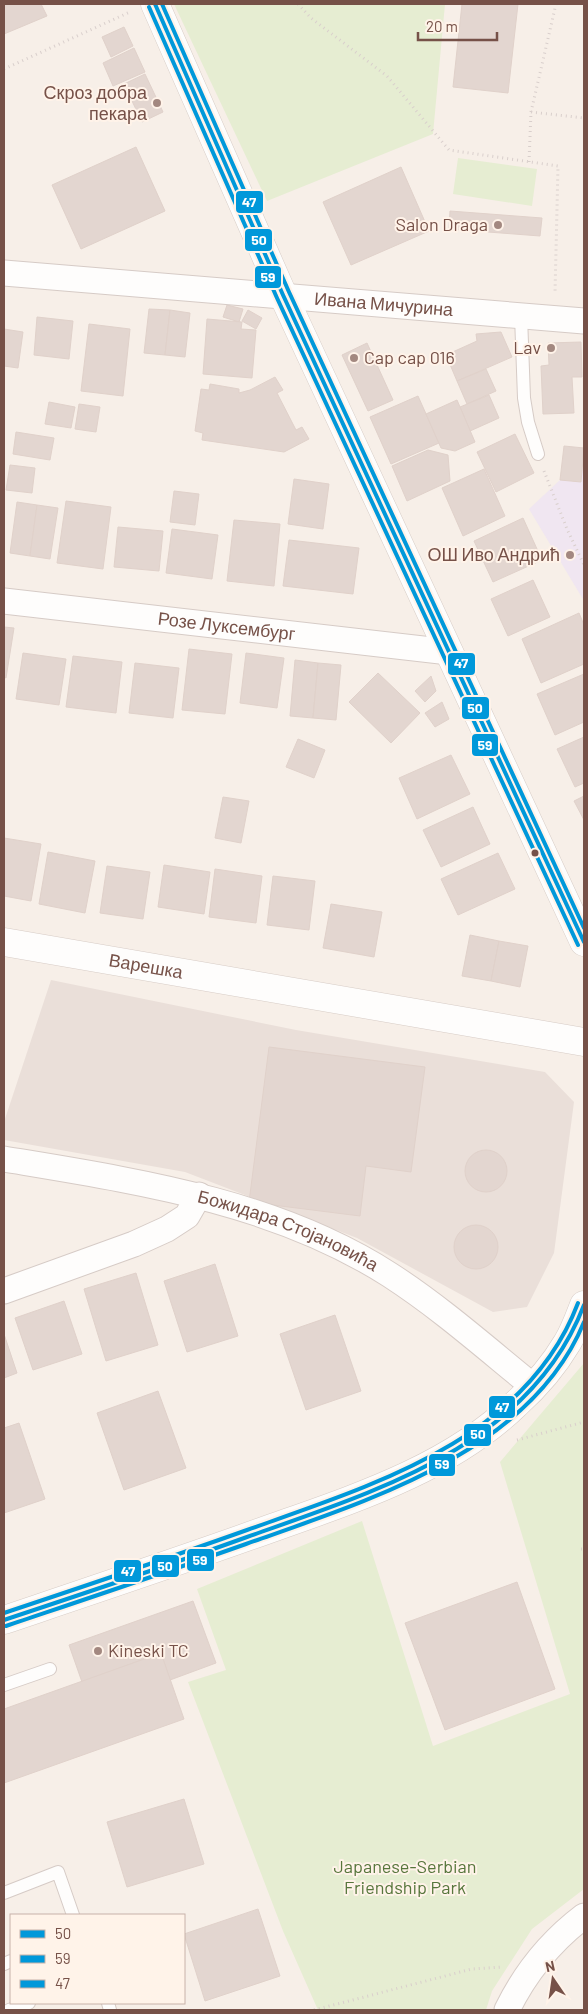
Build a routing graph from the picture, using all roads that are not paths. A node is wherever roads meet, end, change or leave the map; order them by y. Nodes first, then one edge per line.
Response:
1 (155, 4) edge
2 (4, 273) edge
3 (283, 295) junction
4 (521, 316) junction
5 (584, 321) edge
6 (538, 454) road end
7 (4, 602) edge
8 (449, 652) junction
9 (4, 942) edge
10 (584, 942) edge
11 (584, 1042) edge
12 (4, 1159) edge
13 (199, 1195) junction
14 (4, 1291) edge
15 (584, 1305) edge
16 (534, 1387) junction
17 (4, 1620) edge
18 (50, 1669) dead end
19 (4, 1685) edge
20 (4, 1893) edge
21 (74, 1914) edge
22 (584, 1916) edge
23 (26, 2004) edge
24 (8, 2010) edge
25 (507, 2010) edge

1 - 3 main road
2 - 3 street, Ивана Мичурина
3 - 4 street, Ивана Мичурина
3 - 8 main road
4 - 5 street, Ивана Мичурина
4 - 6 lane
7 - 8 street, Розе Луксембург
8 - 10 main road
9 - 11 main road, Варешка
12 - 13 street, Божидара Стојановића
13 - 14 street
13 - 16 street, Божидара Стојановића
15 - 16 main road
16 - 17 main road
18 - 19 lane
20 - 21 lane
22 - 25 street
23 - 24 lane

